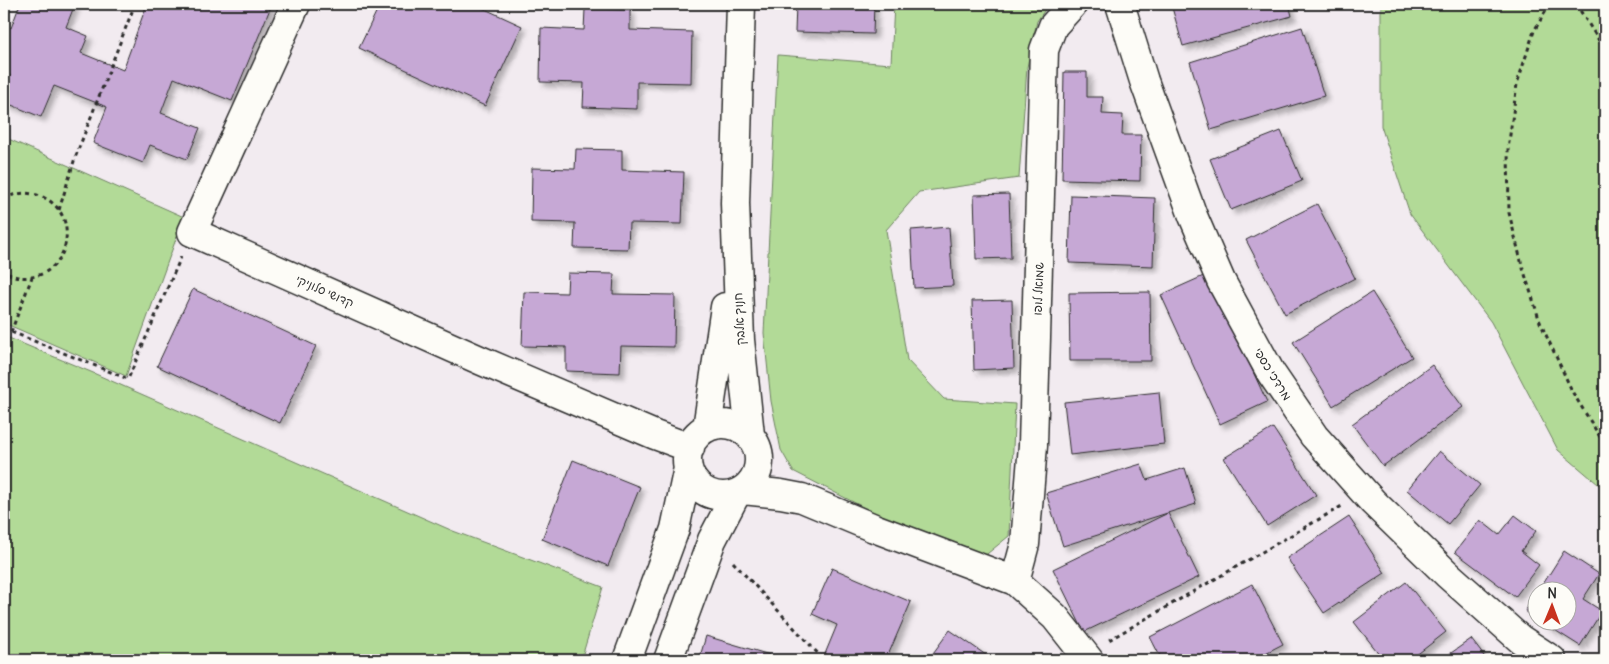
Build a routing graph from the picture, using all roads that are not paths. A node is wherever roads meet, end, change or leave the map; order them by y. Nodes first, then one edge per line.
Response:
1 (296, 4) edge
2 (741, 4) edge
3 (1073, 4) edge
4 (1120, 4) edge
5 (735, 203) junction
6 (750, 435) junction
7 (695, 448) junction
8 (760, 462) junction
9 (740, 492) junction
10 (802, 498) junction
11 (1015, 581) junction
12 (1087, 657) edge
13 (627, 660) edge
14 (668, 660) edge
15 (1552, 660) edge

1 - 7 street, קדושי סלוניקי
2 - 5 street, חנוך אלבק
3 - 11 street, שמואל לופו
4 - 15 street, מרדכי כספי
5 - 6 street, חנוך אלבק
5 - 7 street, חנוך אלבק
6 - 7 street
6 - 8 street
7 - 9 street
7 - 13 street, חנוך אלבק
8 - 9 street
8 - 10 street
9 - 10 street
9 - 14 street
10 - 11 street
11 - 12 street

